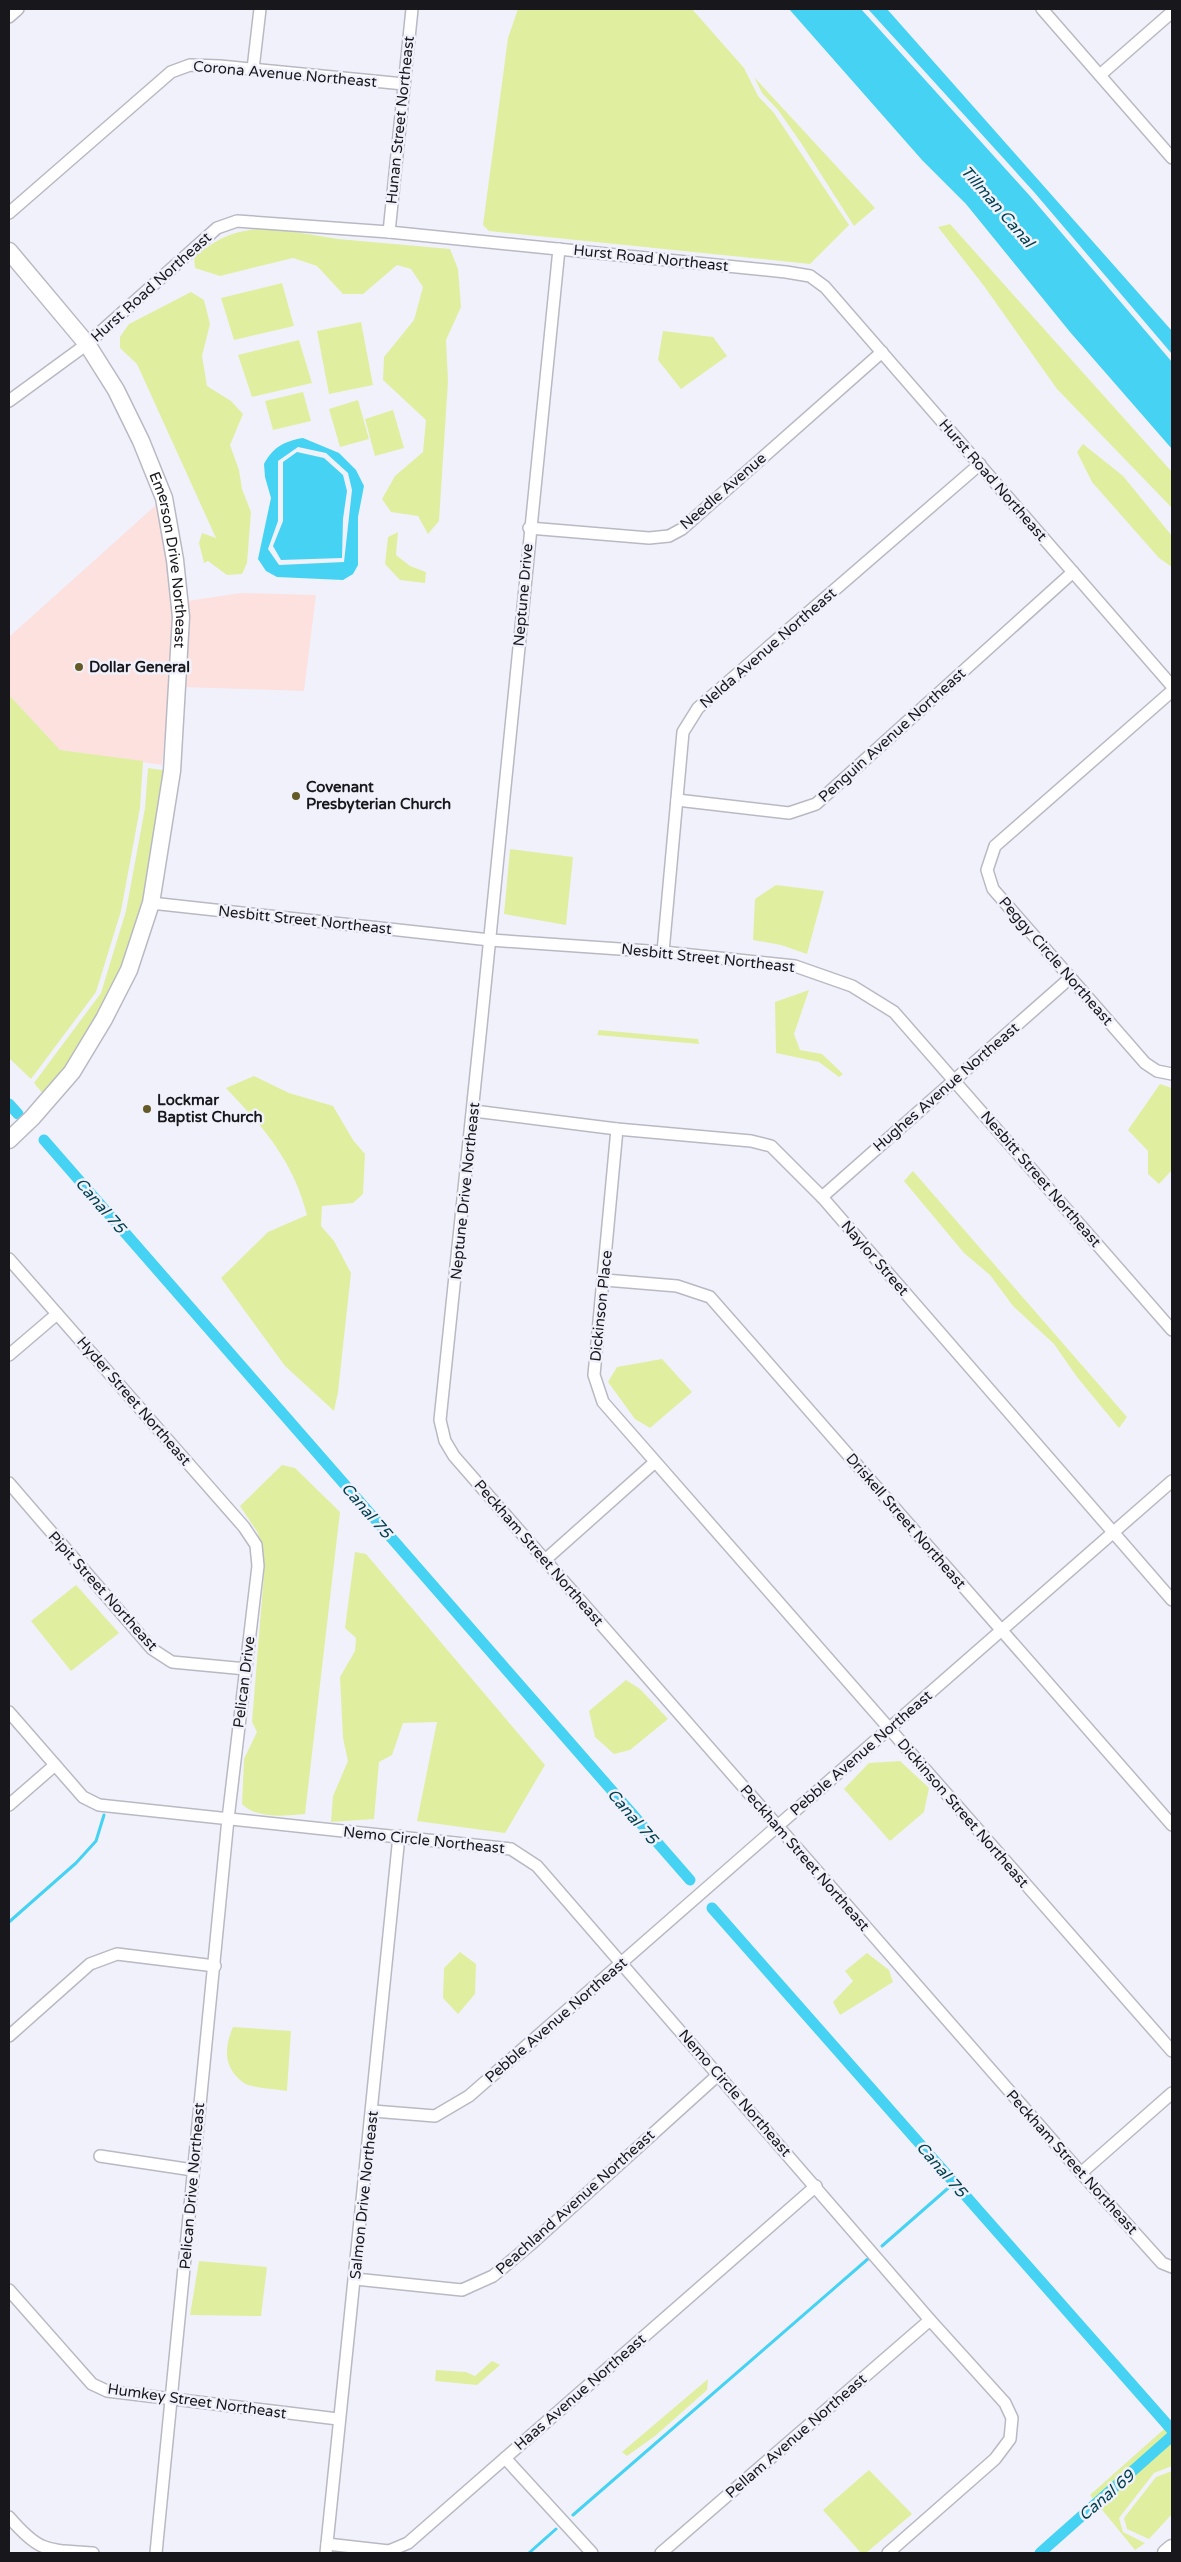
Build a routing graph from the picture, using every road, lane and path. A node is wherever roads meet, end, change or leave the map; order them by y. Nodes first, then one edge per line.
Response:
1 (18, 9) edge
2 (260, 9) edge
3 (412, 9) edge
4 (1042, 9) edge
5 (1172, 12) edge
6 (9, 17) edge
7 (253, 69) junction
8 (1100, 75) junction
9 (404, 84) junction
10 (1172, 158) edge
11 (9, 213) edge
12 (389, 232) junction
13 (558, 250) junction
14 (9, 251) edge
15 (87, 344) junction
16 (882, 352) junction
17 (9, 401) edge
18 (980, 464) junction
19 (529, 528) junction
20 (1073, 572) junction
21 (1172, 686) edge
22 (1172, 690) edge
23 (677, 800) junction
24 (151, 903) junction
25 (490, 940) junction
26 (663, 952) junction
27 (1070, 978) junction
28 (1172, 1074) edge
29 (953, 1079) junction
30 (474, 1111) junction
31 (618, 1129) junction
32 (9, 1140) edge
33 (822, 1197) junction
34 (9, 1259) edge
35 (605, 1280) junction
36 (57, 1314) junction
37 (1172, 1330) edge
38 (9, 1355) edge
39 (445, 1441) joint
40 (655, 1462) junction
41 (1172, 1481) edge
42 (9, 1483) edge
43 (1113, 1533) junction
44 (256, 1545) joint
45 (545, 1560) junction
46 (1172, 1600) edge
47 (1002, 1629) junction
48 (246, 1669) junction
49 (9, 1712) edge
50 (889, 1728) junction
51 (55, 1765) junction
52 (9, 1806) edge
53 (228, 1819) junction
54 (1172, 1825) edge
55 (777, 1826) junction
56 (399, 1836) junction
57 (621, 1963) junction
58 (215, 1966) junction
59 (9, 2036) edge
60 (1172, 2051) edge
61 (719, 2074) junction
62 (1172, 2093) edge
63 (373, 2111) junction
64 (100, 2156) dead end
65 (193, 2170) junction
66 (1081, 2173) junction
67 (816, 2186) junction
68 (1172, 2267) edge
69 (355, 2278) junction
70 (9, 2290) edge
71 (930, 2320) junction
72 (173, 2400) junction
73 (338, 2420) junction
74 (506, 2458) junction
75 (9, 2517) edge
76 (1172, 2548) edge
77 (326, 2549) edge
78 (93, 2553) edge
79 (156, 2553) edge
80 (592, 2553) edge
81 (661, 2553) edge
82 (888, 2553) edge
83 (1166, 2553) edge

1 - 6 street
2 - 7 street
3 - 9 street, Hunan Street Northeast
4 - 8 street
5 - 8 street
7 - 9 street, Corona Avenue Northeast
7 - 11 street, Corona Avenue Northeast
8 - 10 street
9 - 12 street, Hunan Street Northeast
12 - 13 street, Hurst Road Northeast
12 - 15 street, Hurst Road Northeast
13 - 16 street, Hurst Road Northeast
13 - 19 street, Neptune Drive
14 - 15 street, Emerson Drive Northeast
15 - 17 street, Hurst Road Northeast
15 - 24 street, Emerson Drive Northeast
16 - 18 street, Hurst Road Northeast
16 - 19 street, Needle Avenue
18 - 20 street, Hurst Road Northeast
18 - 23 street, Nelda Avenue Northeast
19 - 25 street, Neptune Drive
20 - 21 street, Hurst Road Northeast
20 - 23 street, Penguin Avenue Northeast
22 - 27 street, Peggy Circle Northeast
23 - 26 street, Nelda Avenue Northeast
24 - 25 street, Nesbitt Street Northeast
24 - 32 street, Emerson Drive Northeast
25 - 26 street, Nesbitt Street Northeast
25 - 30 street, Neptune Drive Northeast
26 - 29 street, Nesbitt Street Northeast
27 - 28 street, Peggy Circle Northeast
27 - 29 street, Hughes Avenue Northeast
29 - 33 street, Hughes Avenue Northeast
29 - 37 street, Nesbitt Street Northeast
30 - 31 street, Naylor Street
30 - 39 street, Neptune Drive Northeast
31 - 33 street, Naylor Street
31 - 35 street, Dickinson Place
33 - 43 street, Naylor Street
34 - 36 street, Hyder Street Northeast
35 - 40 street, Dickinson Place
35 - 47 street, Driskell Street Northeast
36 - 38 street
36 - 44 street, Hyder Street Northeast
39 - 45 street, Peckham Street Northeast
40 - 45 street
40 - 50 street, Dickinson Street Northeast
41 - 43 street, Pebble Avenue Northeast
42 - 48 street, Pipit Street Northeast
43 - 46 street, Naylor Street
43 - 47 street, Pebble Avenue Northeast
44 - 48 street, Pelican Drive
45 - 55 street, Peckham Street Northeast
47 - 50 street, Pebble Avenue Northeast
47 - 54 street, Driskell Street Northeast
48 - 53 street, Pelican Drive
49 - 51 street, Nemo Circle Northeast
50 - 55 street, Pebble Avenue Northeast
50 - 60 street, Dickinson Street Northeast
51 - 52 street
51 - 53 street, Nemo Circle Northeast
53 - 56 street, Nemo Circle Northeast
53 - 58 street, Pelican Drive Northeast
55 - 57 street, Pebble Avenue Northeast
55 - 66 street, Peckham Street Northeast
56 - 57 street, Nemo Circle Northeast
56 - 63 street, Salmon Drive Northeast
57 - 61 street, Nemo Circle Northeast
57 - 63 street, Pebble Avenue Northeast
58 - 59 street
58 - 65 street, Pelican Drive Northeast
61 - 67 street, Nemo Circle Northeast
61 - 69 street, Peachland Avenue Northeast
62 - 66 street
63 - 69 street, Salmon Drive Northeast
64 - 65 street
65 - 72 street, Pelican Drive Northeast
66 - 68 street, Peckham Street Northeast
67 - 71 street, Nemo Circle Northeast
67 - 74 street, Haas Avenue Northeast
69 - 73 street, Salmon Drive Northeast
70 - 72 street, Humkey Street Northeast
71 - 81 street, Pellam Avenue Northeast
71 - 82 street, Nemo Circle Northeast
72 - 73 street, Humkey Street Northeast
72 - 79 street, Pelican Drive Northeast
73 - 77 street, Salmon Drive Northeast
74 - 77 street, Haas Avenue Northeast
74 - 80 street
75 - 78 street
76 - 83 street

